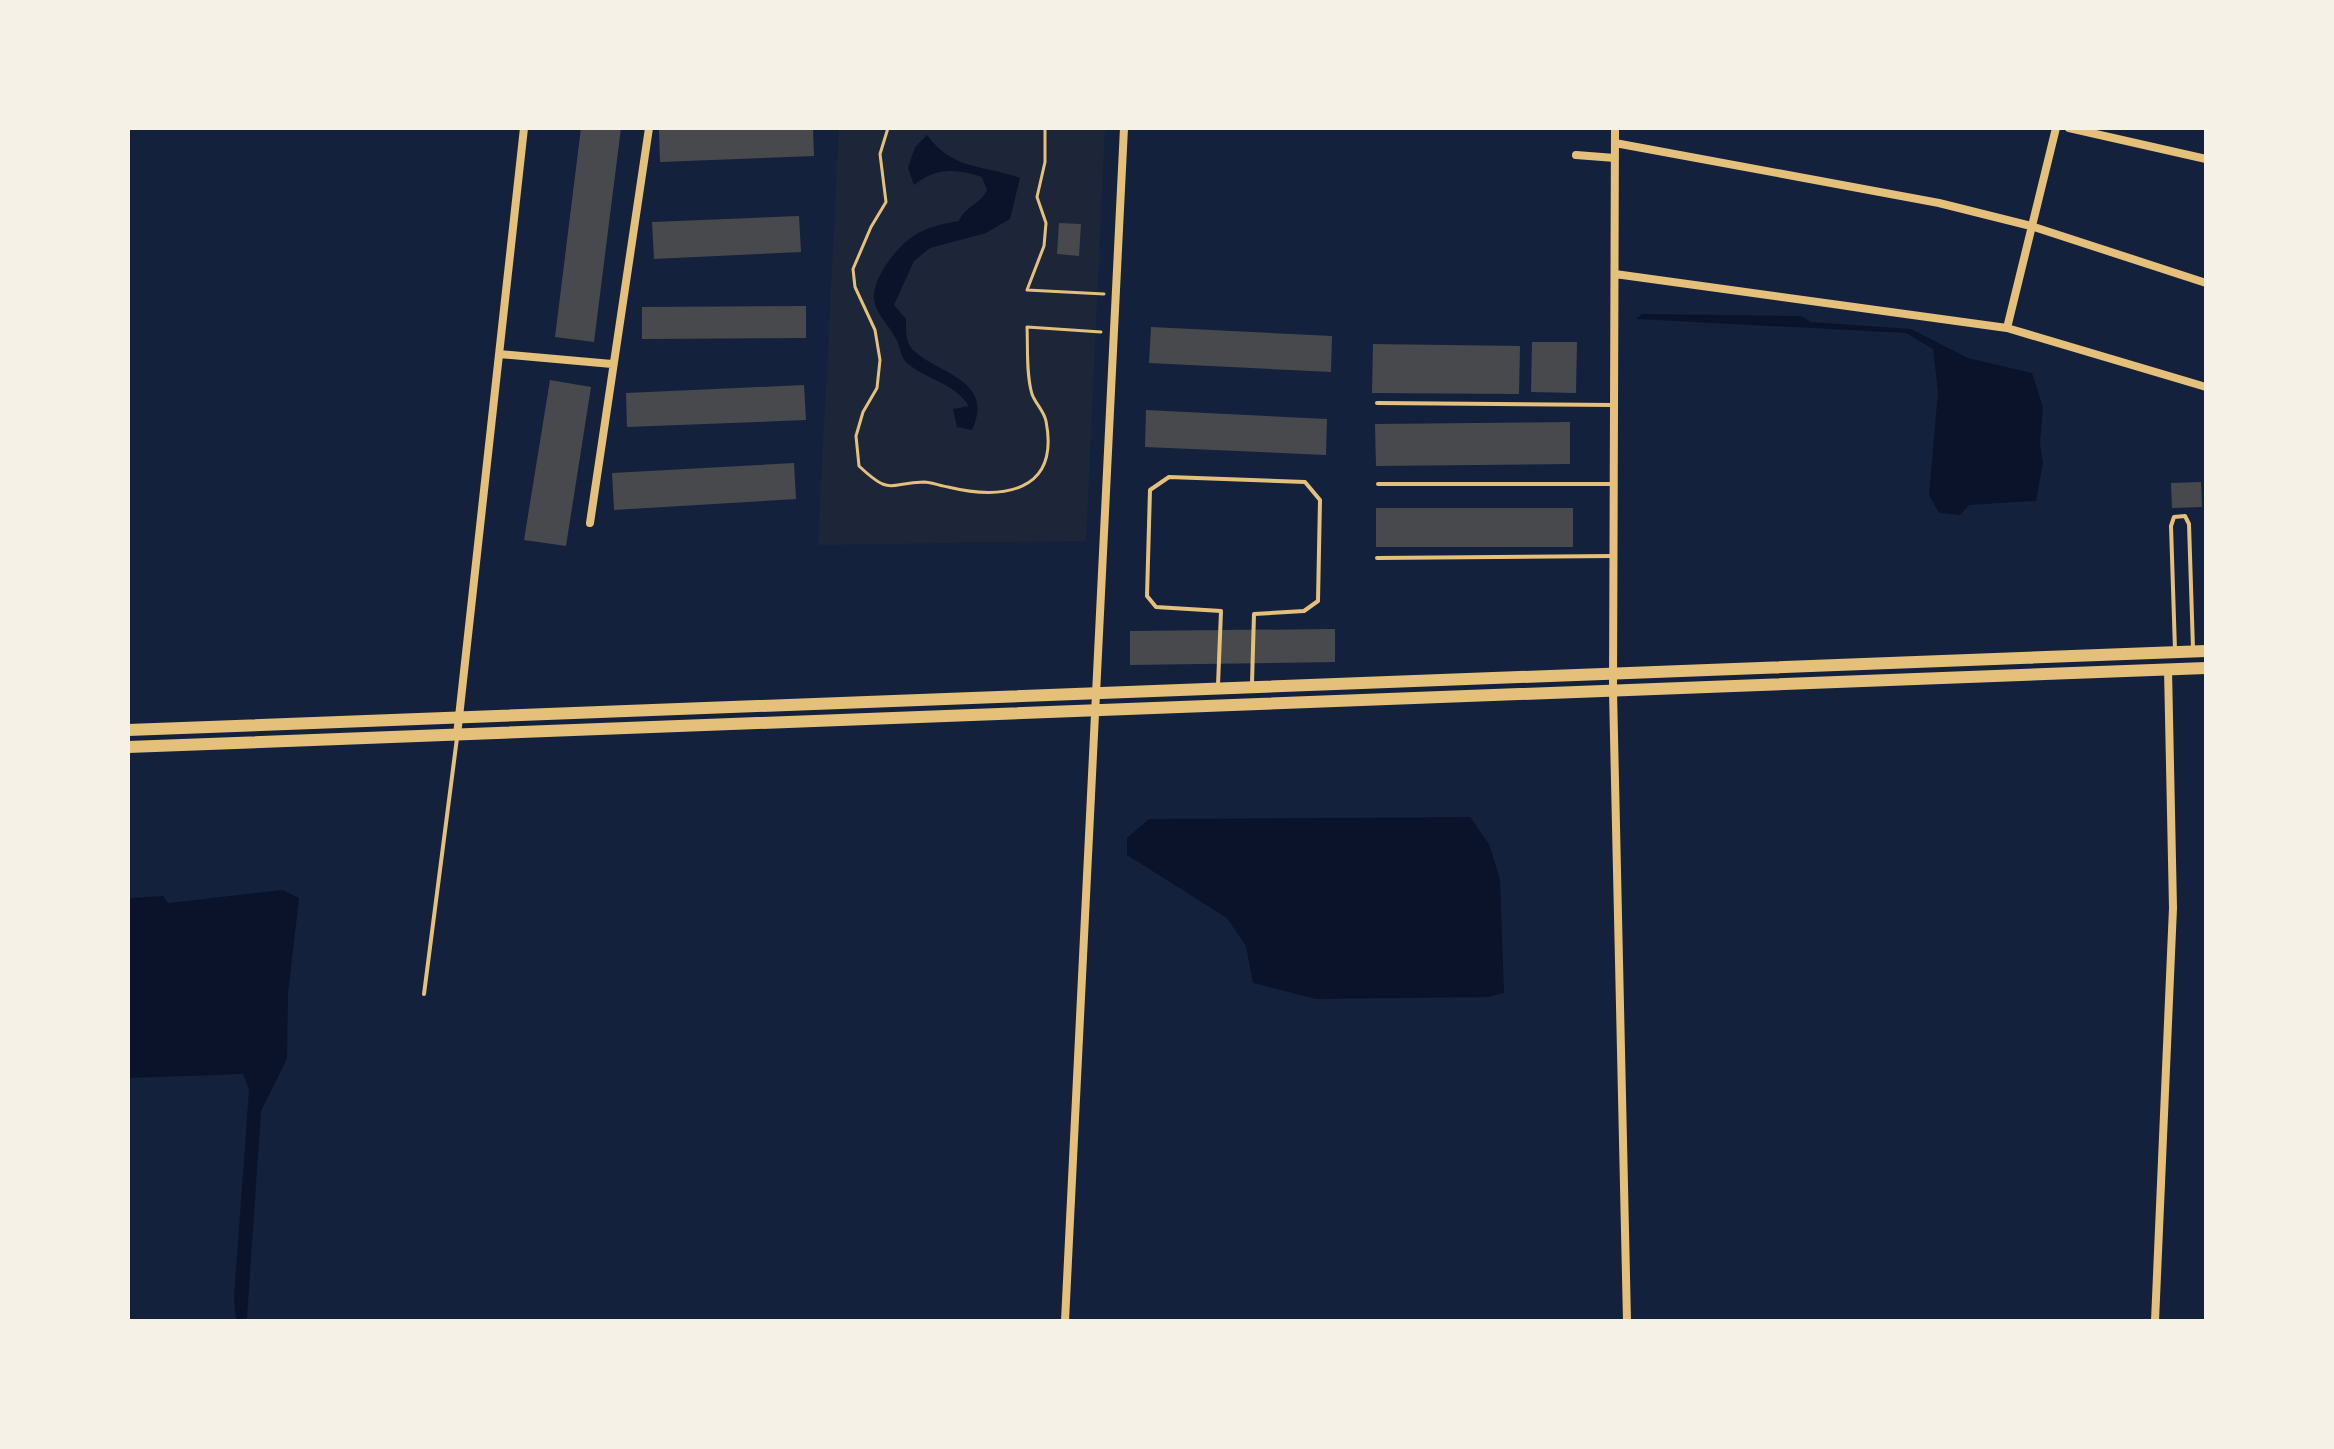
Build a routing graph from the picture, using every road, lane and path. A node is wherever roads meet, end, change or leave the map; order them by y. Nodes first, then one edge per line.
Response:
1 (524, 128) edge
2 (649, 128) edge
3 (888, 128) edge
4 (1045, 128) edge
5 (1124, 128) edge
6 (1615, 128) edge
7 (2056, 128) edge
8 (2069, 128) edge
9 (1615, 143) junction
10 (1576, 155) dead end
11 (1615, 158) junction
12 (2206, 159) edge
13 (2031, 226) junction
14 (1615, 274) junction
15 (2206, 283) edge
16 (1116, 295) junction
17 (2007, 328) junction
18 (1114, 333) junction
19 (499, 354) junction
20 (612, 364) junction
21 (2206, 387) edge
22 (1377, 403) dead end
23 (1614, 405) junction
24 (1378, 484) dead end
25 (1613, 484) junction
26 (590, 523) dead end
27 (1613, 556) junction
28 (1377, 558) dead end
29 (2200, 651) edge
30 (2175, 652) junction
31 (2206, 668) edge
32 (2168, 669) junction
33 (1613, 672) junction
34 (1252, 686) junction
35 (1218, 687) junction
36 (1613, 691) junction
37 (1096, 692) junction
38 (1096, 711) junction
39 (459, 717) junction
40 (128, 730) edge
41 (457, 735) junction
42 (128, 747) edge
43 (424, 994) dead end
44 (1065, 1321) edge
45 (1627, 1321) edge
46 (2155, 1321) edge

1 - 19 street
2 - 20 street
3 - 18 path
4 - 16 path
5 - 16 street
6 - 9 street
7 - 13 street
8 - 12 street
9 - 11 street
9 - 13 street
10 - 11 street
11 - 14 street
13 - 15 street
13 - 17 street
14 - 17 street
14 - 23 street
16 - 18 street
17 - 21 street
18 - 37 street
19 - 20 street
19 - 39 street
20 - 26 street
22 - 23 lane
23 - 25 street
24 - 25 lane
25 - 27 street
27 - 28 lane
27 - 33 street
29 - 30 main road
29 - 30 lane
30 - 33 main road
31 - 32 main road
32 - 36 main road
32 - 46 street
33 - 34 main road
33 - 36 street
34 - 35 main road
34 - 35 lane
35 - 37 main road
36 - 38 main road
36 - 45 street
37 - 38 street
37 - 39 main road
38 - 41 main road
38 - 44 street
39 - 40 main road
39 - 41 street
41 - 42 main road
41 - 43 lane

